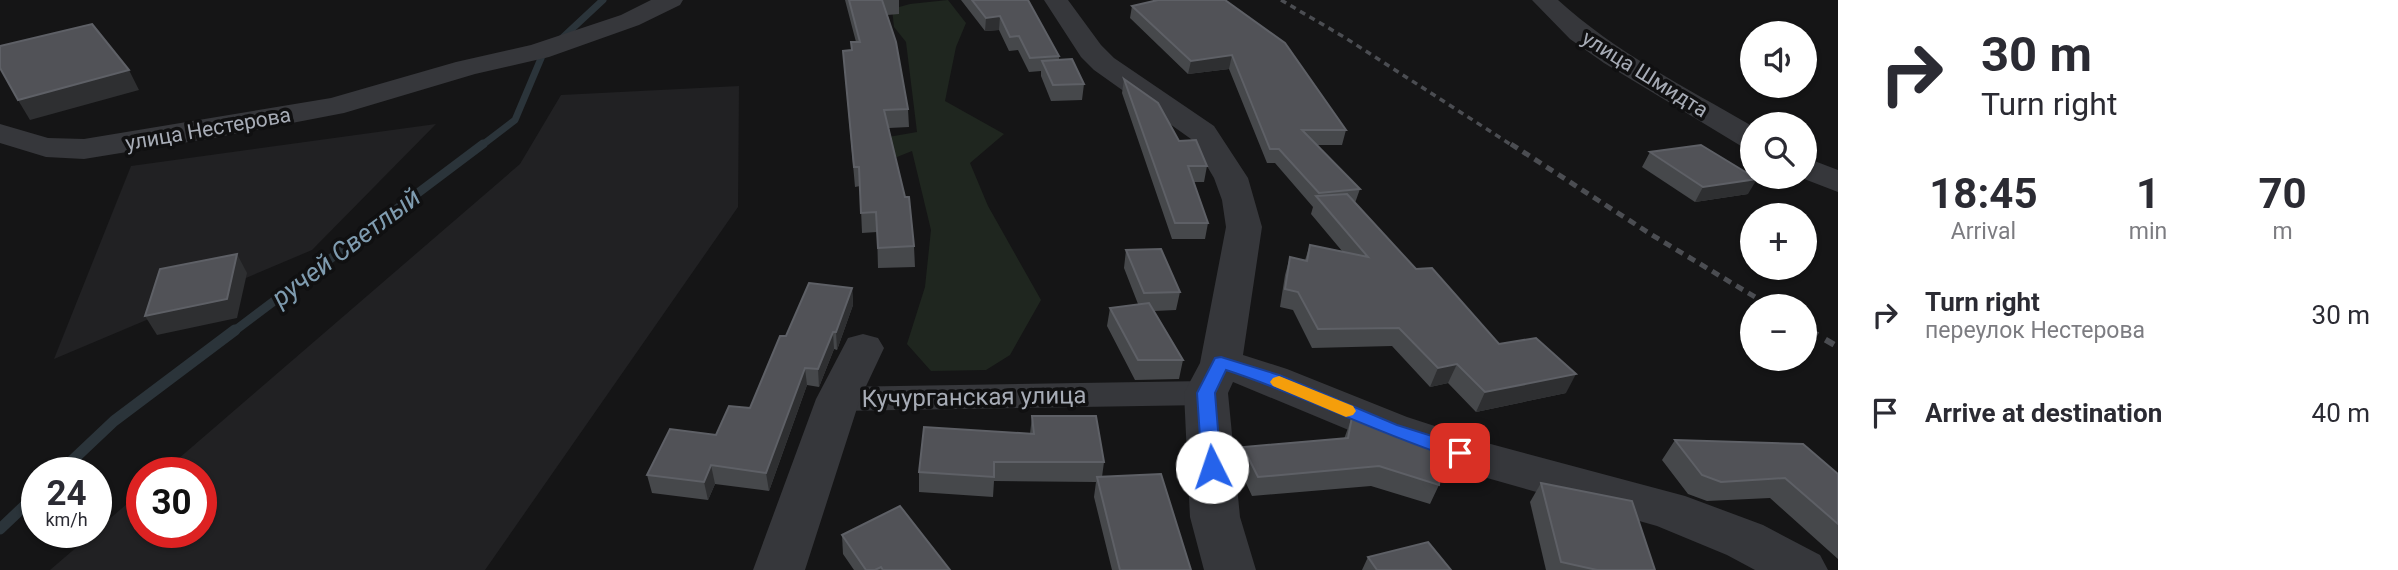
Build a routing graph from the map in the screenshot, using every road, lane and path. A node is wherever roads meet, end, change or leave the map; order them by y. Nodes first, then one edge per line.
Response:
1 (671, 0) edge
2 (1056, 0) edge
3 (1544, 0) edge
4 (1740, 132) edge
5 (0, 133) edge
6 (1817, 173) edge
7 (1838, 182) edge
8 (863, 348) dead end
9 (1214, 378) junction
10 (838, 399) junction
11 (779, 570) edge
12 (1230, 570) edge
13 (1802, 570) edge

1 - 5 street, улица Нестерова
2 - 9 street
3 - 4 street, улица Шмидта
6 - 7 street
8 - 10 street
9 - 10 street, Кучурганская улица
9 - 12 street
9 - 13 street
10 - 11 street, Кучурганская улица

